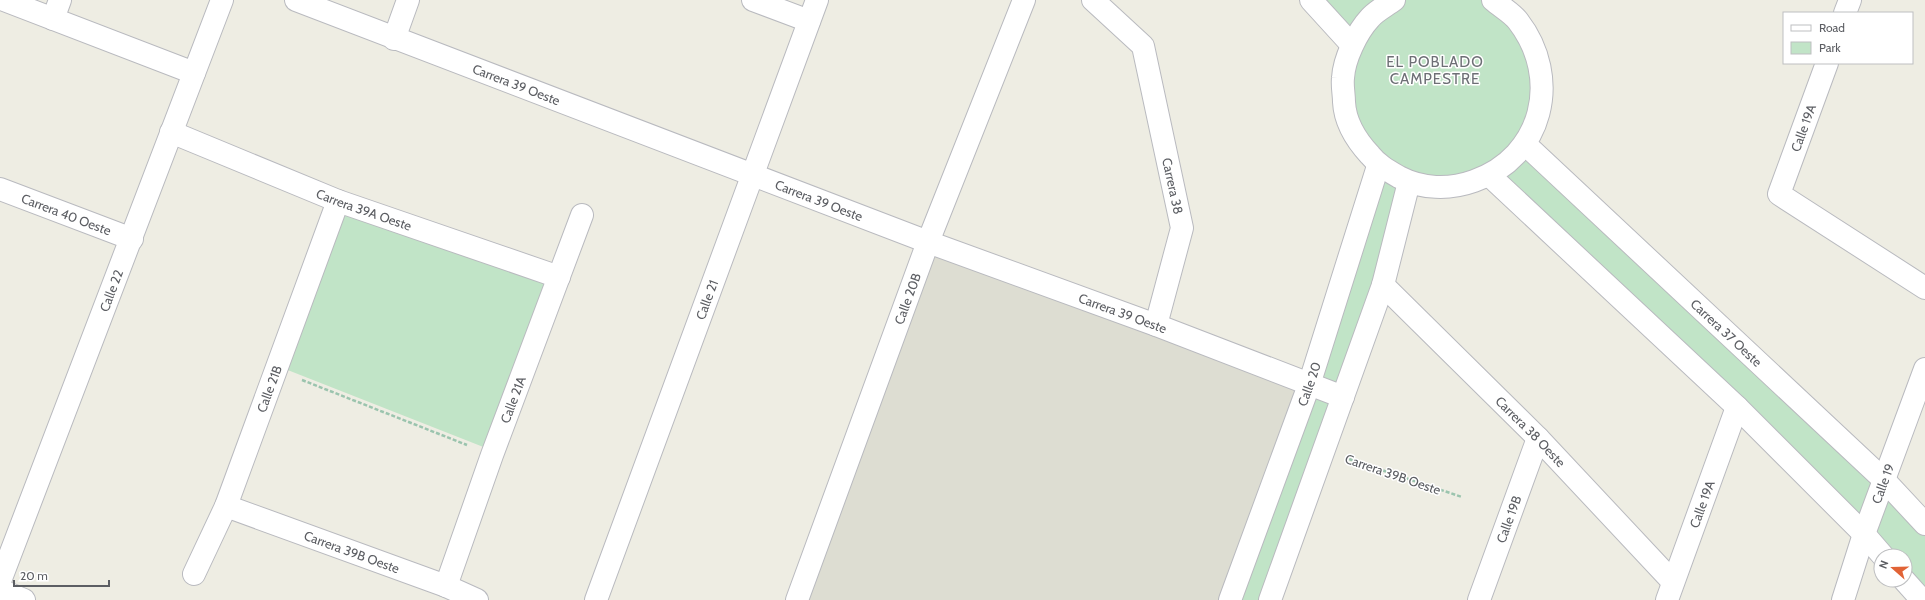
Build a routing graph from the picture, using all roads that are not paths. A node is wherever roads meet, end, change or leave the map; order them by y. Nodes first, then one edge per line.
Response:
1 (4, 0) edge
2 (222, 0) edge
3 (296, 0) edge
4 (408, 0) edge
5 (753, 0) edge
6 (817, 0) edge
7 (1024, 0) edge
8 (1093, 0) edge
9 (1311, 0) edge
10 (1394, 0) edge
11 (1493, 0) edge
12 (1850, 0) edge
13 (56, 9) edge
14 (1845, 12) edge
15 (809, 21) junction
16 (394, 39) junction
17 (1352, 45) junction
18 (1827, 64) edge
19 (194, 73) junction
20 (171, 132) junction
21 (1525, 144) junction
22 (1378, 166) junction
23 (753, 174) junction
24 (1490, 176) junction
25 (1409, 182) junction
26 (0, 189) edge
27 (338, 201) junction
28 (582, 215) dead end
29 (132, 239) junction
30 (928, 242) junction
31 (559, 277) junction
32 (1383, 285) junction
33 (1925, 288) edge
34 (1156, 325) junction
35 (1925, 369) edge
36 (1309, 385) junction
37 (1343, 397) junction
38 (1737, 408) junction
39 (1538, 438) junction
40 (1884, 480) junction
41 (226, 506) junction
42 (1925, 524) edge
43 (1864, 534) junction
44 (1876, 548) edge
45 (194, 574) dead end
46 (0, 581) edge
47 (446, 586) junction
48 (1911, 588) edge
49 (0, 590) edge
50 (1670, 591) edge
51 (24, 600) edge
52 (477, 600) edge
53 (596, 600) edge
54 (797, 600) edge
55 (1230, 600) edge
56 (1270, 600) edge
57 (1479, 600) edge
58 (1843, 600) edge
59 (1922, 600) edge

1 - 13 street
2 - 19 street, Calle 22
3 - 16 street, Carrera 39 Oeste
4 - 16 street
5 - 15 street
6 - 15 street, Calle 21
7 - 30 street, Calle 20B
8 - 34 street, Carrera 38
9 - 17 street
10 - 17 street
11 - 21 street
12 - 14 street
13 - 19 street
15 - 23 street, Calle 21
16 - 23 street, Carrera 39 Oeste
17 - 22 street
18 - 33 street, Calle 19A
19 - 20 street, Calle 22
20 - 27 street, Carrera 39A Oeste
20 - 29 street, Calle 22
21 - 24 street
21 - 40 street, Carrera 37 Oeste
22 - 25 street
22 - 36 street, Calle 20
23 - 30 street, Carrera 39 Oeste
23 - 53 street, Calle 21
24 - 25 street
24 - 38 street
25 - 32 street
26 - 29 street, Carrera 40 Oeste
27 - 31 street, Carrera 39A Oeste
27 - 41 street, Calle 21B
28 - 31 street, Calle 21A
29 - 46 street, Calle 22
30 - 34 street, Carrera 39 Oeste
30 - 54 street, Calle 20B
31 - 47 street, Calle 21A
32 - 37 street
32 - 39 street, Carrera 38 Oeste
34 - 36 street, Carrera 39 Oeste
35 - 40 street, Calle 19
36 - 37 street, Carrera 39 Oeste
36 - 55 street, Calle 20
37 - 56 street
38 - 43 street
38 - 50 street, Calle 19A
39 - 50 street, Carrera 38 Oeste
39 - 57 street, Calle 19B
40 - 42 street, Carrera 37 Oeste
40 - 43 street, Calle 19
41 - 45 street, Calle 21B
41 - 47 street, Carrera 39B Oeste
43 - 44 street
43 - 58 street, Calle 19
47 - 52 street, Carrera 39B Oeste
48 - 59 street
49 - 51 street

